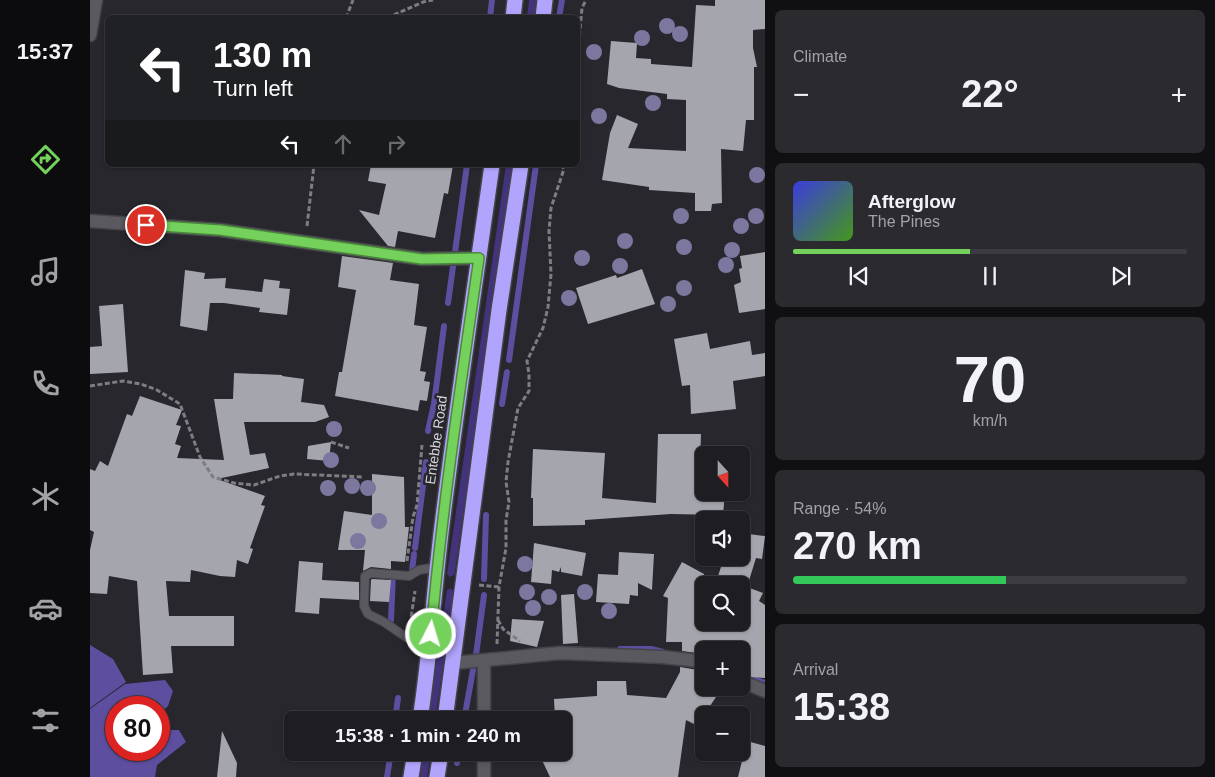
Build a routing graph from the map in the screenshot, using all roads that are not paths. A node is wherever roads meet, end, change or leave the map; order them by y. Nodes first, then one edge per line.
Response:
1 (96, 0) edge
2 (515, 0) edge
3 (545, 0) edge
4 (513, 15) edge
5 (543, 15) edge
6 (90, 35) edge
7 (492, 167) edge
8 (521, 167) edge
9 (90, 221) edge
10 (479, 258) junction
11 (437, 567) junction
12 (430, 653) junction
13 (490, 660) junction
14 (695, 661) edge
15 (453, 662) junction
16 (750, 685) edge
17 (765, 691) edge
18 (421, 711) edge
19 (446, 711) edge
20 (485, 711) edge
21 (414, 761) edge
22 (440, 761) edge
23 (484, 761) edge
24 (411, 777) edge
25 (437, 777) edge
26 (484, 777) edge

1 - 6 street
2 - 4 highway
3 - 5 highway
7 - 10 highway, Entebbe Road
8 - 15 highway
9 - 10 street
10 - 11 highway, Entebbe Road
11 - 12 highway, Entebbe Road
11 - 12 lane
12 - 18 highway, Entebbe Road
13 - 14 street
13 - 15 street
13 - 20 street
15 - 19 highway
16 - 17 street
21 - 24 highway
22 - 25 highway
23 - 26 street

